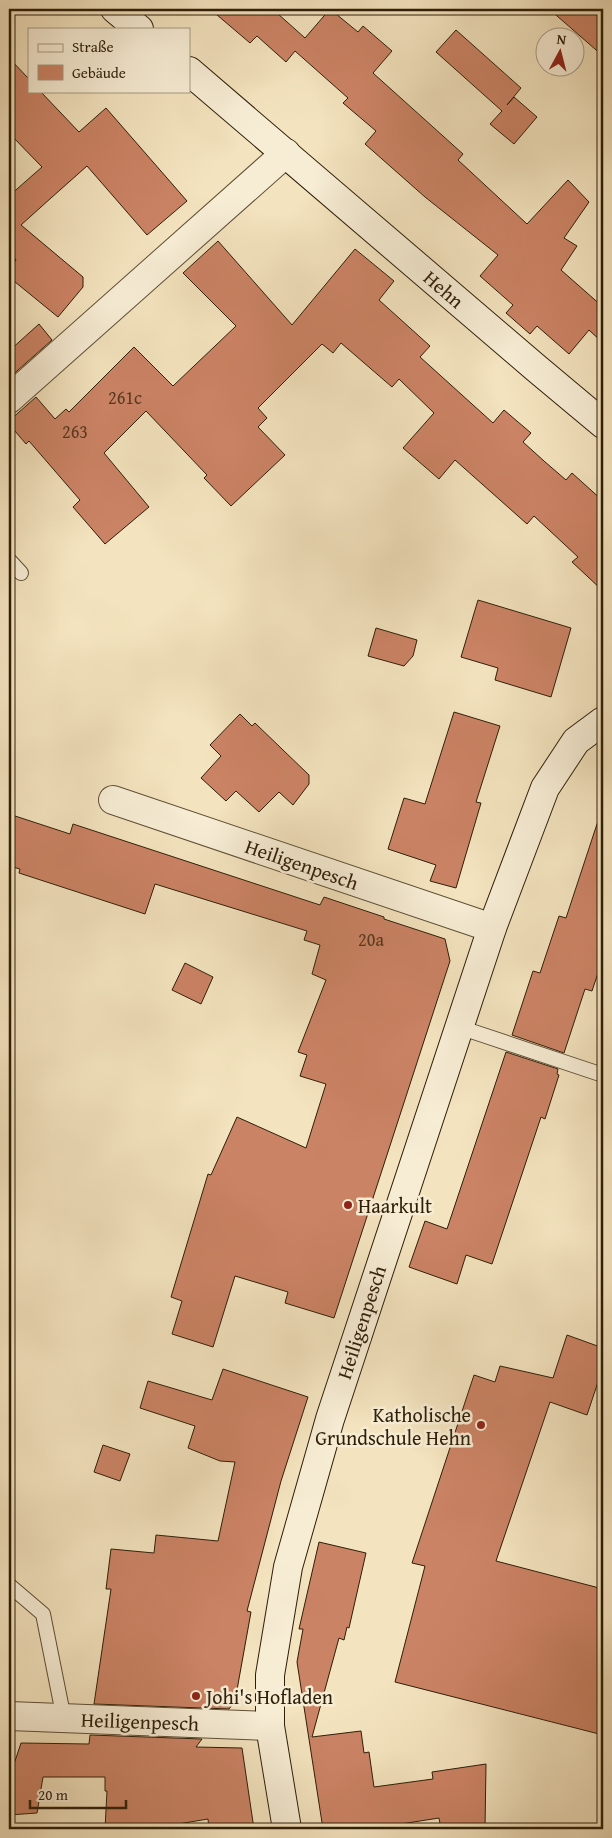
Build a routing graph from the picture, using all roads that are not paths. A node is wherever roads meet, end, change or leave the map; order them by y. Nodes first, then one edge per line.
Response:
1 (115, 9) edge
2 (138, 28) edge
3 (190, 72) edge
4 (286, 152) junction
5 (9, 399) edge
6 (603, 424) edge
7 (9, 560) edge
8 (21, 573) dead end
9 (603, 721) edge
10 (113, 800) dead end
11 (492, 928) junction
12 (459, 1027) junction
13 (603, 1075) edge
14 (9, 1585) edge
15 (9, 1716) edge
16 (64, 1718) junction
17 (270, 1726) junction
18 (287, 1829) edge

1 - 2 street
3 - 4 street, Hehn
4 - 5 street
4 - 6 street, Hehn
7 - 8 lane
9 - 11 street, Heiligenpesch
10 - 11 street, Heiligenpesch
11 - 12 street, Heiligenpesch
12 - 13 lane
12 - 17 street, Heiligenpesch
14 - 16 lane
15 - 16 street, Heiligenpesch
16 - 17 street, Heiligenpesch
17 - 18 street, Heiligenpesch

